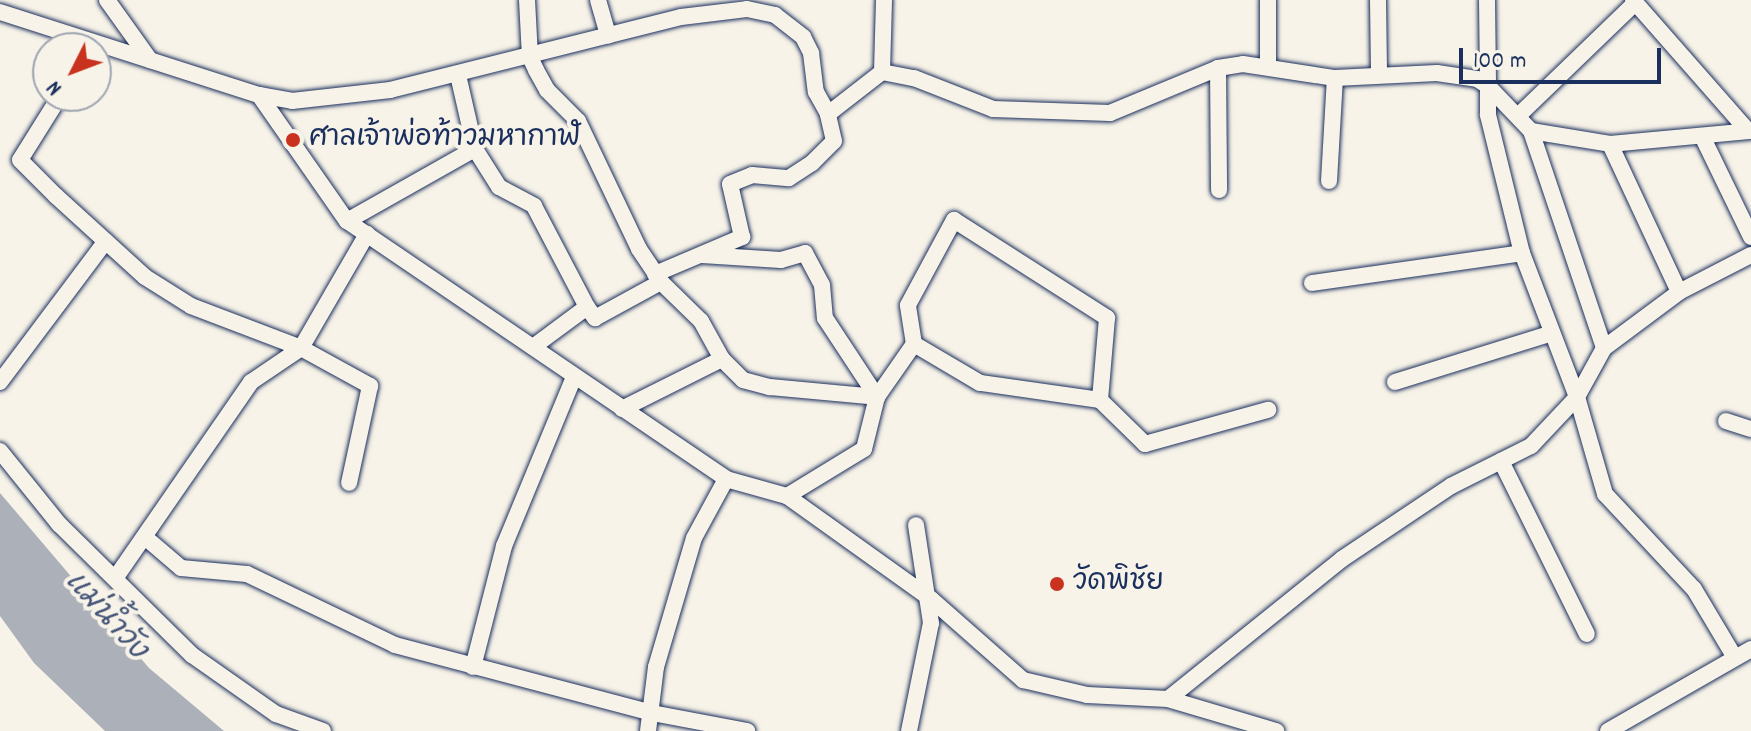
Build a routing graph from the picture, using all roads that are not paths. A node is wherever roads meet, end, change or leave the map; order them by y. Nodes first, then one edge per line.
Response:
1 (107, 0) edge
2 (527, 0) edge
3 (598, 0) edge
4 (884, 0) edge
5 (1268, 0) edge
6 (1378, 0) edge
7 (1487, 0) edge
8 (1634, 1) edge
9 (0, 12) edge
10 (50, 32) edge
11 (608, 36) junction
12 (112, 51) edge
13 (530, 57) junction
14 (150, 60) junction
15 (1268, 67) junction
16 (1218, 68) junction
17 (882, 72) junction
18 (458, 75) junction
19 (1379, 75) junction
20 (1335, 78) junction
21 (1488, 86) junction
22 (259, 95) junction
23 (50, 112) edge
24 (828, 114) junction
25 (1518, 116) junction
26 (1531, 131) junction
27 (1749, 131) edge
28 (1703, 138) junction
29 (1610, 144) junction
30 (475, 149) junction
31 (1329, 181) dead end
32 (1219, 190) dead end
33 (347, 221) junction
34 (367, 234) junction
35 (1751, 237) edge
36 (106, 241) junction
37 (1522, 253) junction
38 (701, 255) junction
39 (1751, 255) edge
40 (658, 278) junction
41 (1312, 283) dead end
42 (1679, 292) junction
43 (587, 307) junction
44 (1552, 333) junction
45 (914, 344) junction
46 (533, 347) junction
47 (301, 348) junction
48 (1604, 348) junction
49 (722, 359) junction
50 (574, 377) junction
51 (0, 382) edge
52 (1395, 382) dead end
53 (877, 397) junction
54 (1577, 397) junction
55 (1100, 400) junction
56 (622, 409) junction
57 (1268, 410) dead end
58 (1726, 421) dead end
59 (1751, 429) edge
60 (0, 451) edge
61 (1501, 461) junction
62 (726, 479) junction
63 (349, 483) dead end
64 (787, 496) junction
65 (916, 525) dead end
66 (146, 538) junction
67 (116, 577) junction
68 (931, 599) junction
69 (1587, 634) dead end
70 (1745, 654) edge
71 (473, 667) junction
72 (1168, 699) junction
73 (652, 713) junction
74 (323, 731) edge
75 (648, 731) edge
76 (747, 731) edge
77 (909, 731) edge
78 (1276, 731) edge
79 (1608, 731) edge

1 - 14 street
2 - 13 street
3 - 11 street
4 - 17 street
5 - 15 street
6 - 19 street
7 - 21 street
8 - 25 street
8 - 27 street
9 - 10 street
11 - 13 street
11 - 24 street
12 - 14 street
13 - 18 street
13 - 40 street
14 - 22 street
15 - 16 street
15 - 20 street
16 - 17 street
16 - 32 street
17 - 24 street
18 - 22 street
18 - 30 street
19 - 20 street
19 - 21 street
20 - 31 street
21 - 25 street
21 - 37 street
22 - 33 street
23 - 36 street
24 - 38 street
25 - 26 street
26 - 29 street
26 - 48 street
27 - 28 street
28 - 29 street
28 - 35 street
29 - 42 street
30 - 33 street
30 - 43 street
33 - 34 street
34 - 46 street
34 - 47 street
36 - 47 street
36 - 51 street
37 - 41 street
37 - 44 street
38 - 40 street
38 - 53 street
39 - 42 street
40 - 43 street
40 - 49 street
42 - 48 street
43 - 46 street
44 - 52 street
44 - 54 street
45 - 53 street
45 - 55 street
45 - 55 street
46 - 50 street
47 - 63 street
47 - 66 street
48 - 54 street
49 - 53 street
49 - 56 street
50 - 56 street
50 - 71 street
53 - 64 street
54 - 61 street
54 - 70 street
55 - 57 street
56 - 62 street
58 - 59 street
60 - 67 street
61 - 69 street
61 - 72 street
62 - 64 street
62 - 73 street
64 - 68 street
65 - 68 street
66 - 67 street
66 - 71 street
67 - 74 street
68 - 72 street
68 - 77 street
70 - 79 street
71 - 73 street
72 - 78 street
73 - 75 street
73 - 76 street

